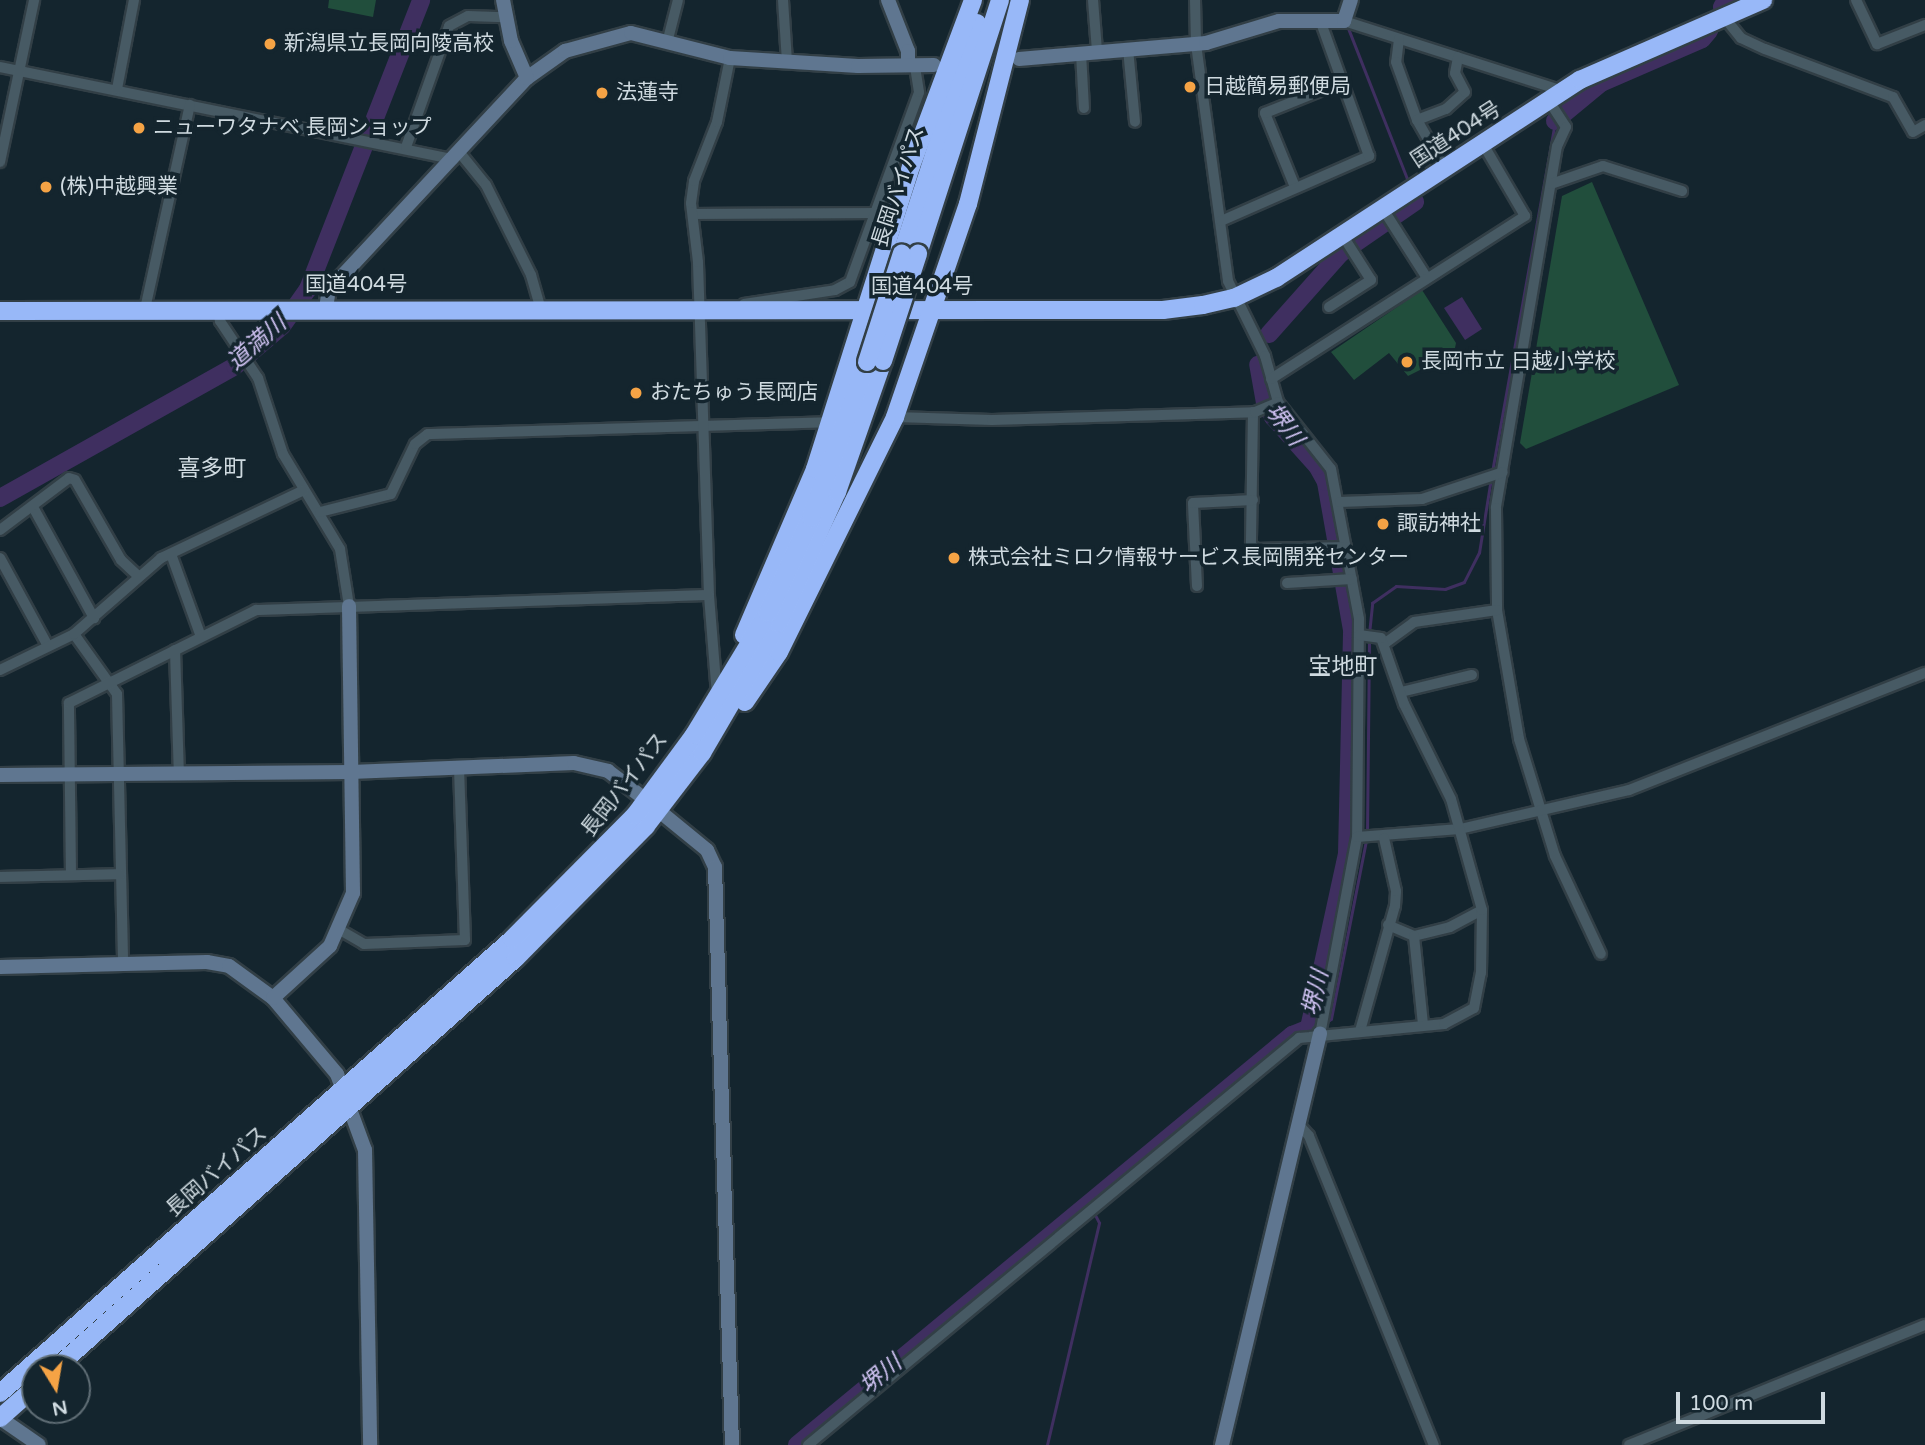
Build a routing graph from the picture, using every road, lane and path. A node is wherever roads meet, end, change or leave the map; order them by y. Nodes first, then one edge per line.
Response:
1 (34, 0) edge
2 (134, 0) edge
3 (503, 0) edge
4 (678, 0) edge
5 (783, 0) edge
6 (888, 0) edge
7 (973, 0) edge
8 (984, 0) edge
9 (1000, 0) edge
10 (1020, 0) edge
11 (1093, 0) edge
12 (1195, 0) edge
13 (1351, 0) edge
14 (1762, 0) edge
15 (1856, 0) edge
16 (504, 17) junction
17 (1724, 17) junction
18 (1320, 20) junction
19 (1344, 21) junction
20 (1924, 27) edge
21 (1399, 39) junction
22 (667, 43) junction
23 (1196, 44) junction
24 (1128, 49) junction
25 (1097, 51) junction
26 (1081, 53) junction
27 (1458, 57) junction
28 (730, 58) junction
29 (1019, 60) dead end
30 (787, 62) junction
31 (934, 65) dead end
32 (911, 66) junction
33 (0, 67) edge
34 (19, 71) junction
35 (527, 78) junction
36 (1340, 83) junction
37 (117, 89) junction
38 (1556, 101) junction
39 (190, 105) junction
40 (1084, 108) dead end
41 (1417, 120) junction
42 (1135, 122) dead end
43 (1925, 125) edge
44 (1483, 144) junction
45 (406, 147) junction
46 (457, 156) junction
47 (0, 162) edge
48 (1445, 169) junction
49 (1551, 184) junction
50 (1295, 187) junction
51 (1682, 191) dead end
52 (875, 213) junction
53 (693, 214) junction
54 (1387, 215) junction
55 (1221, 221) junction
56 (1347, 242) junction
57 (910, 253) junction
58 (876, 272) junction
59 (1427, 278) junction
60 (1234, 298) junction
61 (1329, 307) dead end
62 (320, 308) junction
63 (721, 308) junction
64 (145, 309) junction
65 (218, 309) junction
66 (541, 309) junction
67 (700, 309) junction
68 (749, 309) junction
69 (933, 309) junction
70 (867, 310) junction
71 (0, 311) edge
72 (875, 361) junction
73 (1271, 379) junction
74 (1278, 402) junction
75 (1253, 412) junction
76 (895, 417) junction
77 (831, 422) junction
78 (704, 425) junction
79 (1503, 472) junction
80 (304, 489) junction
81 (1253, 500) junction
82 (1340, 502) junction
83 (33, 507) junction
84 (320, 512) junction
85 (0, 530) edge
86 (1346, 547) junction
87 (171, 554) junction
88 (0, 558) edge
89 (137, 575) junction
90 (1352, 579) junction
91 (1287, 583) dead end
92 (1197, 586) dead end
93 (709, 596) junction
94 (349, 606) junction
95 (1497, 610) junction
96 (94, 618) junction
97 (74, 634) junction
98 (1359, 635) junction
99 (201, 638) junction
100 (1384, 644) junction
101 (48, 646) junction
102 (175, 650) junction
103 (0, 670) edge
104 (1925, 673) edge
105 (1472, 674) dead end
106 (111, 681) junction
107 (1401, 692) junction
108 (718, 698) junction
109 (702, 753) junction
110 (459, 768) junction
111 (351, 772) junction
112 (0, 775) edge
113 (179, 775) junction
114 (119, 776) junction
115 (68, 777) junction
116 (652, 805) junction
117 (1544, 810) junction
118 (1460, 829) junction
119 (1357, 837) junction
120 (1384, 838) junction
121 (121, 874) junction
122 (71, 875) junction
123 (0, 877) edge
124 (1482, 910) junction
125 (1388, 925) junction
126 (340, 930) junction
127 (1414, 936) junction
128 (1601, 954) dead end
129 (122, 964) junction
130 (0, 967) edge
131 (273, 998) junction
132 (1423, 1025) junction
133 (1360, 1031) junction
134 (1320, 1034) junction
135 (349, 1097) junction
136 (1298, 1124) junction
137 (1925, 1325) edge
138 (71, 1354) edge
139 (0, 1392) edge
140 (21, 1399) edge
141 (0, 1418) edge
142 (39, 1445) edge
143 (370, 1445) edge
144 (732, 1445) edge
145 (808, 1445) edge
146 (1222, 1445) edge
147 (1434, 1445) edge
148 (1629, 1445) edge

1 - 34 street
2 - 37 street
3 - 16 street
4 - 22 street
5 - 30 street
6 - 32 street
7 - 58 highway
8 - 57 highway, 長岡バイパス
9 - 57 highway, 長岡バイパス
10 - 69 highway
11 - 25 street
12 - 23 street
13 - 19 street
14 - 17 highway, 国道404号
15 - 20 street
16 - 35 street
16 - 45 street
17 - 38 highway, 国道404号
17 - 43 street
18 - 19 street
18 - 23 street
18 - 36 street
19 - 21 street
21 - 27 street
21 - 41 street
22 - 28 street
22 - 35 street
23 - 24 street
23 - 55 street
24 - 25 street
24 - 42 street
25 - 26 street
26 - 29 street
26 - 40 street
27 - 38 street
27 - 41 street
28 - 30 street
28 - 53 street
30 - 32 street
31 - 32 street
32 - 52 street
33 - 34 street
34 - 37 street
34 - 47 street
35 - 46 street
36 - 50 street
36 - 50 street
37 - 39 street
38 - 44 highway, 国道404号
38 - 49 street
39 - 45 street
39 - 64 street
41 - 48 street
44 - 48 highway, 国道404号
44 - 59 street
45 - 46 street
46 - 62 street
46 - 66 street
48 - 54 highway, 国道404号
49 - 51 street
49 - 79 street
50 - 55 street
52 - 53 street
52 - 63 street
53 - 67 street
54 - 56 highway, 国道404号
54 - 59 street
55 - 60 street
56 - 60 highway, 国道404号
56 - 61 street
57 - 72 highway, 長岡バイパス, bridge
58 - 68 highway
58 - 70 highway
59 - 73 street
60 - 69 highway, 国道404号
60 - 73 street
62 - 65 highway, 国道404号
62 - 66 highway, 国道404号
63 - 67 highway, 国道404号
63 - 68 highway, 国道404号
64 - 65 highway, 国道404号
64 - 71 highway, 国道404号
65 - 80 street
66 - 67 highway, 国道404号
67 - 78 street
68 - 70 highway, 国道404号
69 - 70 highway, 国道404号
69 - 76 highway
70 - 77 highway
72 - 108 highway, 長岡バイパス
72 - 109 highway, 長岡バイパス
73 - 74 street
74 - 75 street
74 - 82 street
75 - 76 street
75 - 81 street
76 - 109 highway
77 - 78 street
77 - 108 highway
78 - 84 street
78 - 93 street
79 - 82 street
79 - 95 street
80 - 84 street
80 - 87 street
81 - 86 street
81 - 92 street
82 - 86 street
83 - 85 street
83 - 89 street
83 - 96 street
84 - 94 street
86 - 90 street
87 - 89 street
87 - 99 street
88 - 101 street
89 - 96 street
90 - 91 street
90 - 98 street
93 - 94 street
93 - 108 street
94 - 99 street
94 - 111 street
95 - 100 street
95 - 117 street
96 - 97 street
97 - 101 street
97 - 106 street
98 - 100 street
98 - 119 street
99 - 102 street
100 - 107 street
101 - 103 street
102 - 106 street
102 - 113 street
104 - 117 street
105 - 107 street
106 - 114 street
106 - 115 street
107 - 118 street
108 - 116 highway, 長岡バイパス
109 - 116 highway, 長岡バイパス
110 - 111 street
110 - 116 street
110 - 126 street
111 - 113 street
111 - 126 street
112 - 115 street
113 - 114 street
114 - 115 street
114 - 121 street
115 - 122 street
116 - 135 highway, 長岡バイパス
116 - 144 street
117 - 118 street
117 - 128 street
118 - 120 street
118 - 124 street
119 - 120 street
119 - 134 street
120 - 125 street
121 - 122 street
121 - 129 street
122 - 123 street
124 - 127 street
124 - 132 street
125 - 127 street
125 - 133 street
126 - 131 street
127 - 132 street
129 - 130 street
129 - 131 street
131 - 135 street
132 - 133 street
133 - 134 street
134 - 136 street
134 - 145 street
135 - 138 highway, 長岡バイパス
135 - 139 highway, 長岡バイパス
135 - 143 street
136 - 146 street
136 - 147 street
137 - 148 street
140 - 141 highway
141 - 142 street

